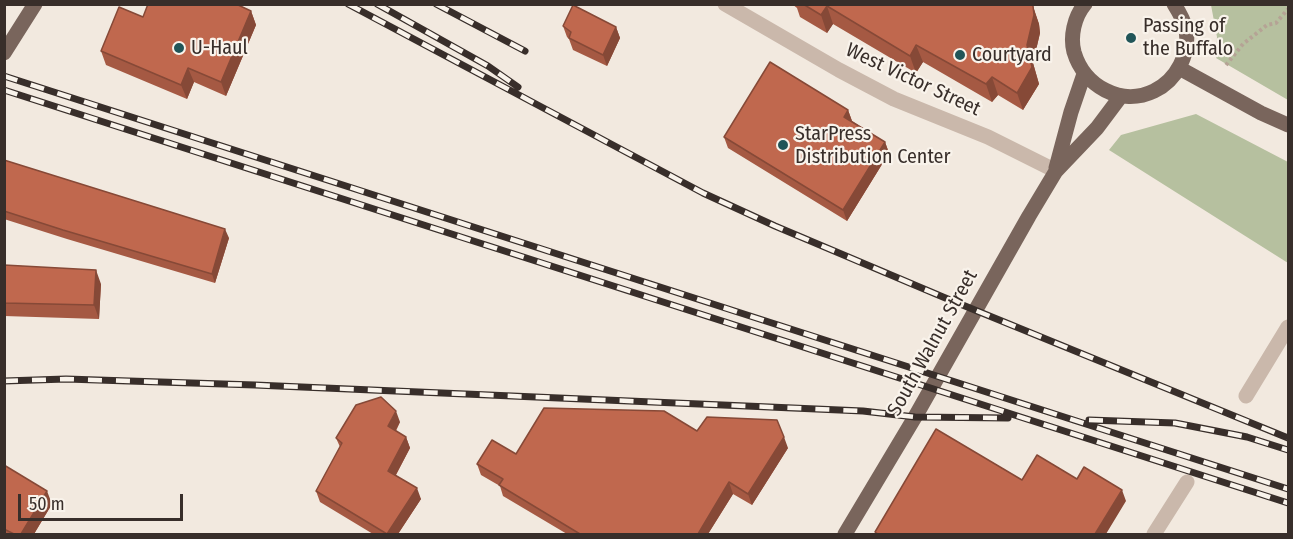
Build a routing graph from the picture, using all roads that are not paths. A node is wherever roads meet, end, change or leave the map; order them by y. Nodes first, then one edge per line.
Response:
1 (35, 4) edge
2 (725, 4) edge
3 (1174, 4) edge
4 (1186, 4) edge
5 (1081, 6) edge
6 (1186, 30) junction
7 (4, 53) edge
8 (1179, 68) junction
9 (1084, 74) junction
10 (1121, 96) junction
11 (1288, 125) edge
12 (1056, 171) junction
13 (1288, 327) edge
14 (1246, 396) dead end
15 (1187, 482) dead end
16 (845, 534) edge
17 (1154, 534) edge

1 - 7 main road
2 - 12 street, West Victor Street
3 - 6 main road
4 - 6 street
5 - 9 main road
6 - 8 main road
8 - 10 main road
8 - 11 main road
9 - 10 main road
9 - 12 main road, South Walnut Street
10 - 12 main road, South Walnut Street
12 - 16 main road, South Walnut Street
13 - 14 street
15 - 17 street

